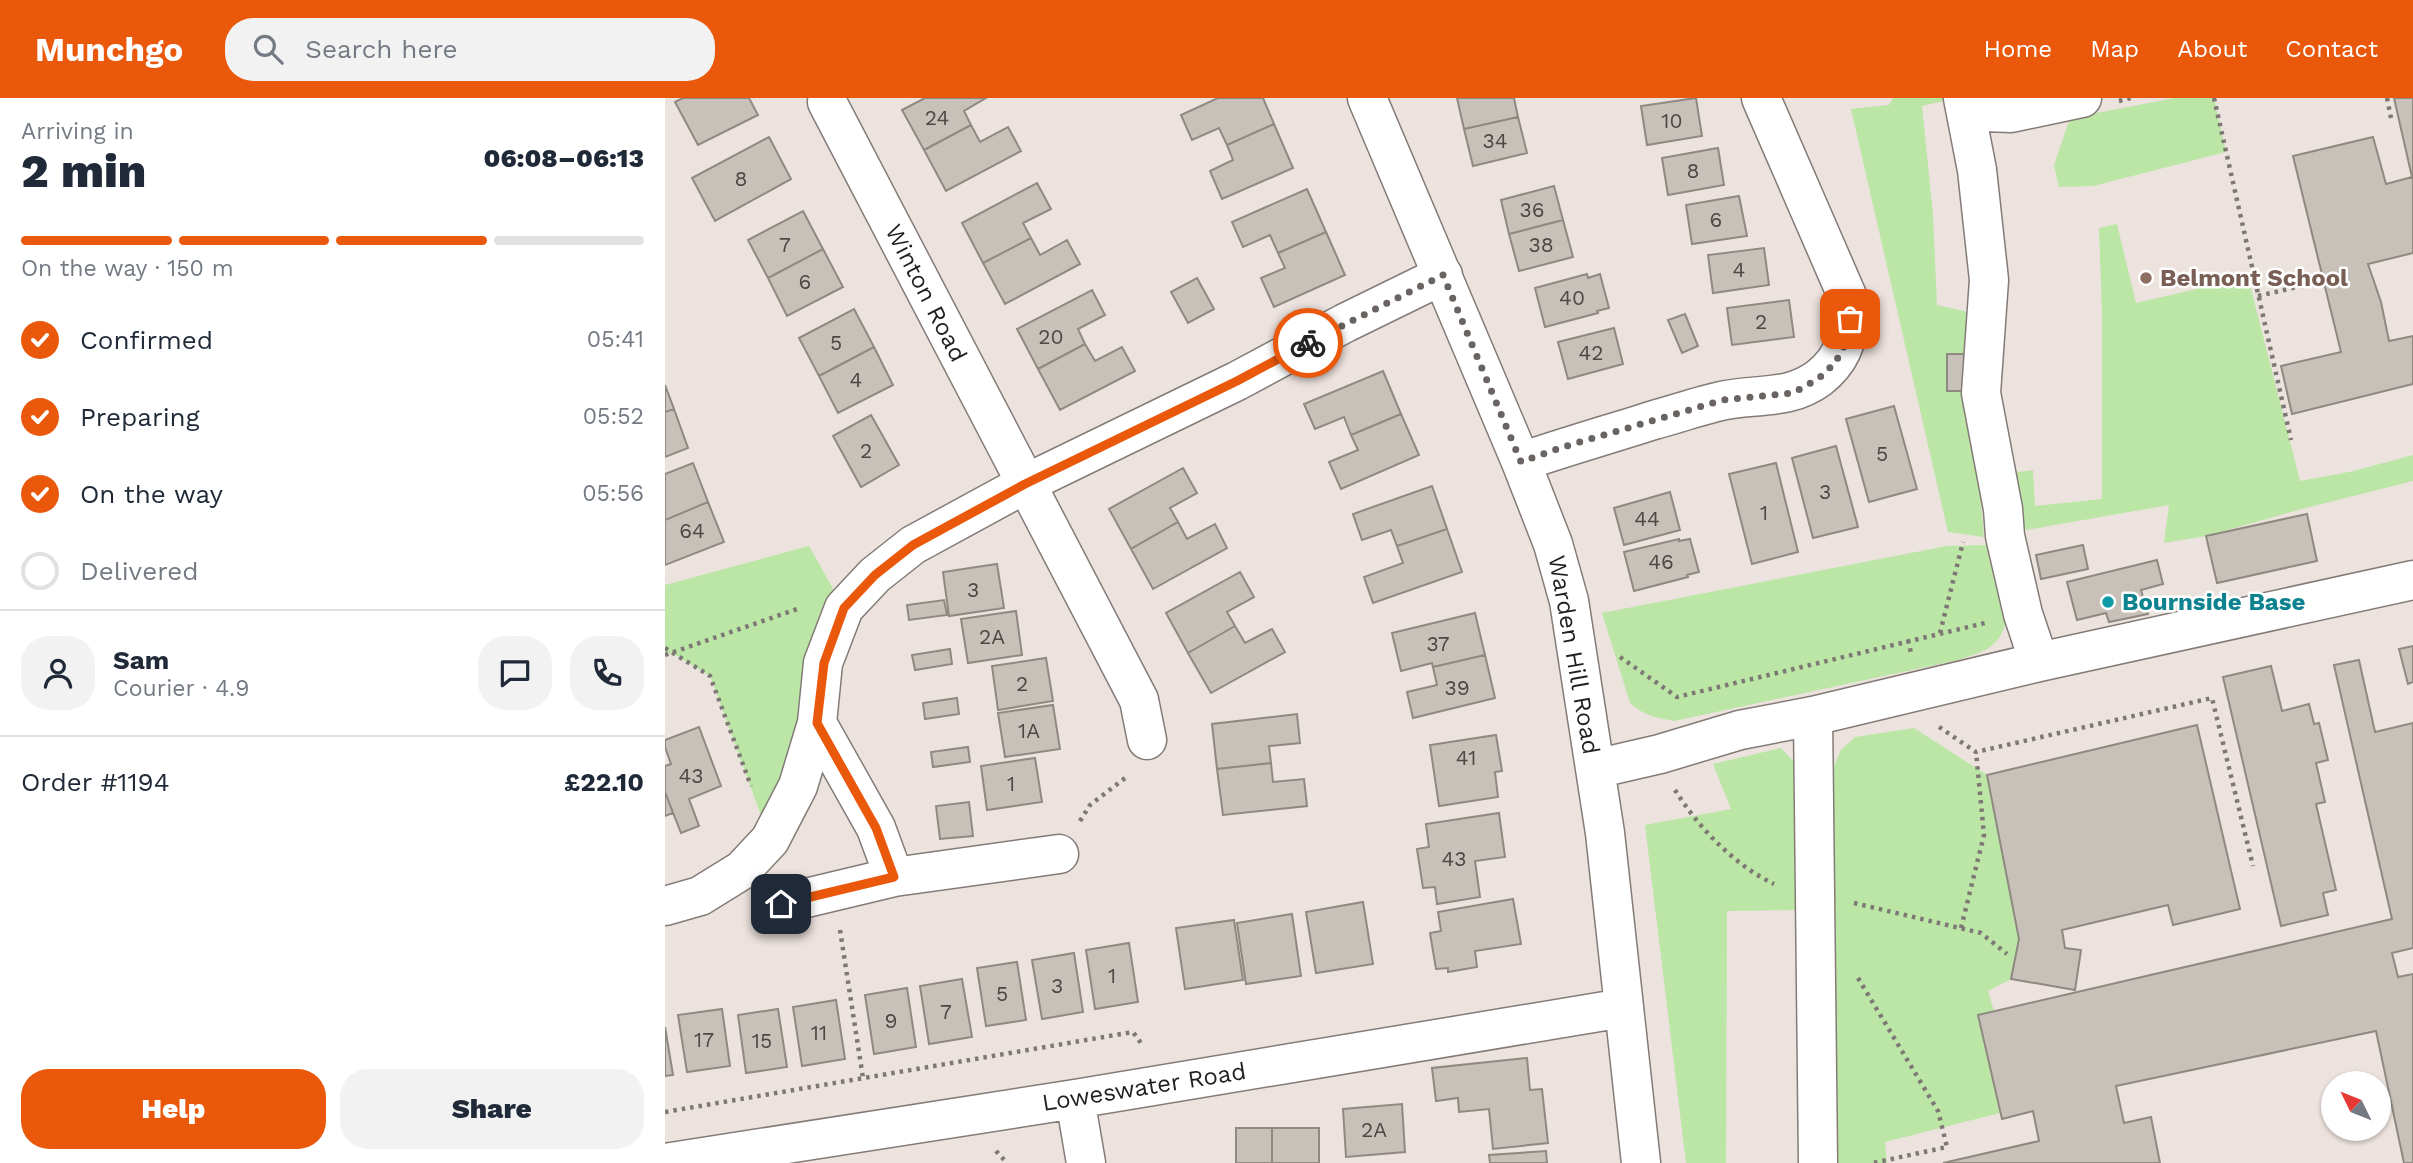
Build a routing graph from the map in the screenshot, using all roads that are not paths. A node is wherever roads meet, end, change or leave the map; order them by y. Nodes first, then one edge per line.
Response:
1 (1367, 98) edge
2 (1761, 98) edge
3 (1963, 98) edge
4 (1969, 98) edge
5 (2082, 98) edge
6 (827, 102) dead end
7 (1443, 275) junction
8 (1521, 462) junction
9 (1025, 484) junction
10 (2413, 580) edge
11 (2039, 662) junction
12 (1813, 716) junction
13 (817, 723) junction
14 (1147, 740) road end
15 (1595, 769) junction
16 (1059, 854) road end
17 (894, 877) junction
18 (781, 904) dead end
19 (665, 906) edge
20 (1623, 1008) junction
21 (1075, 1099) junction
22 (665, 1163) edge
23 (1086, 1163) edge
24 (1641, 1163) edge
25 (1818, 1163) edge

1 - 7 street, Warden Hill Road
2 - 8 street
3 - 11 street
4 - 5 street
6 - 9 street, Winton Road
7 - 8 street, Warden Hill Road
7 - 9 street
8 - 15 street, Warden Hill Road
9 - 13 street
9 - 14 street, Winton Road
10 - 11 street
11 - 12 street
12 - 15 street
12 - 25 street
13 - 17 street
13 - 19 street
15 - 20 street, Warden Hill Road
16 - 17 street
17 - 18 street
20 - 21 street, Loweswater Road
20 - 24 street, Warden Hill Road
21 - 22 street, Loweswater Road
21 - 23 street

